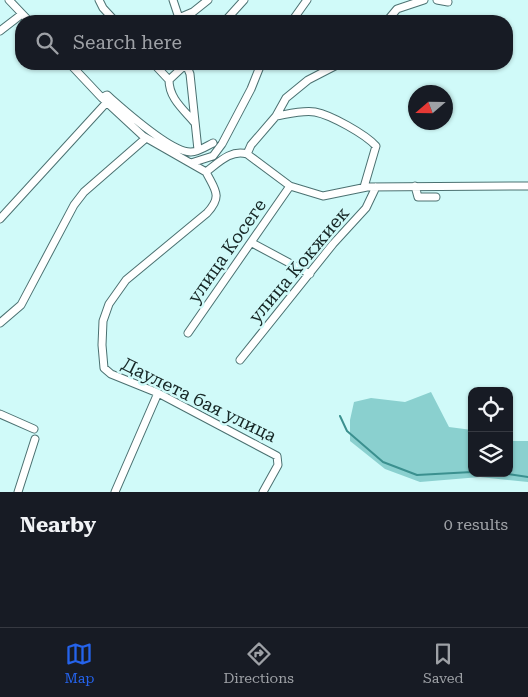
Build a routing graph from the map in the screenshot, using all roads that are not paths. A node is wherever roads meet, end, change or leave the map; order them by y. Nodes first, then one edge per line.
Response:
1 (9, 0) edge
2 (99, 0) edge
3 (173, 0) edge
4 (208, 0) edge
5 (244, 0) edge
6 (307, 0) edge
7 (424, 0) edge
8 (437, 0) edge
9 (448, 2) dead end
10 (22, 14) edge
11 (109, 15) edge
12 (177, 15) edge
13 (187, 15) edge
14 (230, 15) edge
15 (296, 15) edge
16 (393, 15) edge
17 (15, 19) edge
18 (0, 31) edge
19 (76, 70) edge
20 (160, 70) edge
21 (180, 70) edge
22 (188, 70) edge
23 (259, 70) edge
24 (327, 70) edge
25 (170, 80) junction
26 (105, 100) junction
27 (276, 116) junction
28 (194, 122) junction
29 (146, 138) junction
30 (213, 143) dead end
31 (198, 150) junction
32 (247, 154) junction
33 (191, 163) junction
34 (206, 172) junction
35 (290, 186) junction
36 (415, 186) junction
37 (528, 186) edge
38 (364, 187) junction
39 (376, 187) junction
40 (436, 197) dead end
41 (0, 219) edge
42 (252, 243) junction
43 (310, 274) junction
44 (0, 323) edge
45 (188, 333) dead end
46 (240, 360) dead end
47 (158, 393) junction
48 (0, 414) edge
49 (34, 429) dead end
50 (35, 439) dead end
51 (18, 492) edge
52 (115, 492) edge
53 (263, 492) edge

1 - 10 street
2 - 11 street
3 - 12 street
4 - 13 street
5 - 14 street
6 - 15 street
7 - 16 street
8 - 9 street
17 - 18 street
19 - 26 street
20 - 25 street
21 - 25 street
22 - 28 street
23 - 33 street
24 - 27 street
25 - 28 street
26 - 29 street
26 - 31 street
26 - 41 street
27 - 32 street
27 - 38 street
28 - 31 street
29 - 33 street
29 - 44 street
30 - 31 street
32 - 34 street
32 - 35 street
33 - 34 street
34 - 47 street, Даулета бая улица
35 - 38 street
35 - 42 street, улица Косеге
36 - 37 street
36 - 39 street
36 - 40 street
38 - 39 street
39 - 43 street, улица Кокжиек
42 - 43 street
42 - 45 street, улица Косеге
43 - 46 street, улица Кокжиек
47 - 52 street
47 - 53 street, Даулета бая улица
48 - 49 street
50 - 51 street

